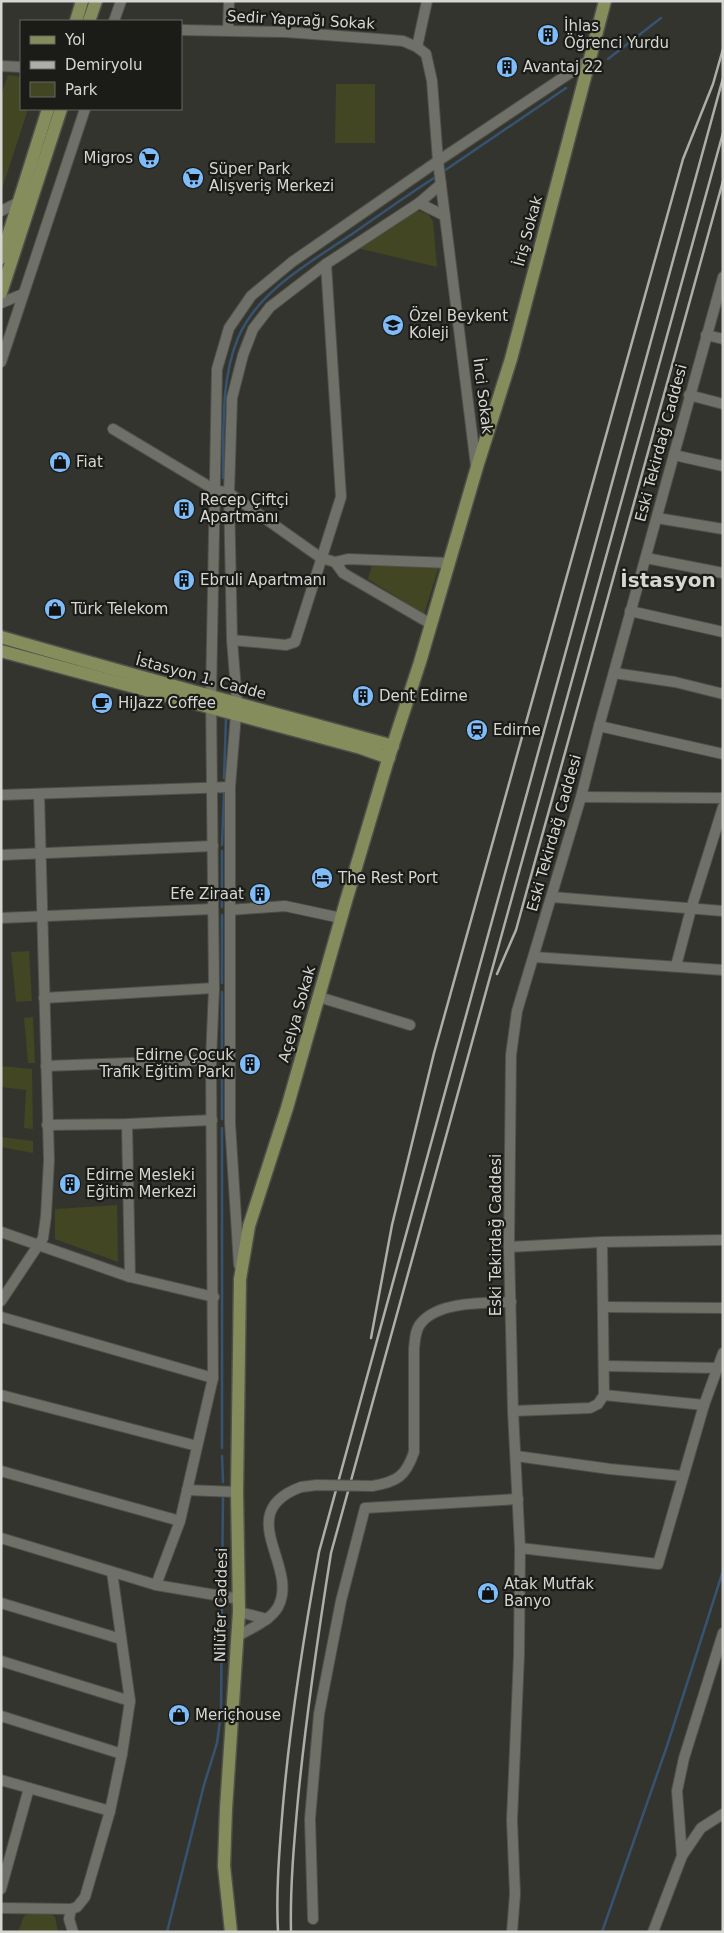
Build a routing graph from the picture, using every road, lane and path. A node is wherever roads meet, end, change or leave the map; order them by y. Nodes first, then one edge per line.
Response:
1 (82, 1) edge
2 (96, 1) edge
3 (121, 1) edge
4 (229, 1) edge
5 (427, 1) edge
6 (605, 1) edge
7 (76, 20) edge
8 (91, 20) edge
9 (114, 20) edge
10 (182, 30) edge
11 (228, 31) junction
12 (417, 47) junction
13 (588, 61) junction
14 (1, 66) edge
15 (20, 68) edge
16 (48, 110) edge
17 (61, 110) edge
18 (85, 110) edge
19 (438, 161) junction
20 (442, 184) junction
21 (19, 202) junction
22 (419, 203) junction
23 (1, 211) edge
24 (445, 216) junction
25 (2, 249) edge
26 (326, 264) junction
27 (723, 278) edge
28 (1, 293) edge
29 (23, 294) junction
30 (1, 303) edge
31 (706, 335) junction
32 (723, 339) edge
33 (1, 362) edge
34 (689, 395) junction
35 (723, 404) edge
36 (113, 429) dead end
37 (674, 455) junction
38 (723, 466) edge
39 (477, 468) junction
40 (215, 490) junction
41 (229, 493) junction
42 (657, 518) junction
43 (723, 528) edge
44 (321, 558) junction
45 (646, 558) junction
46 (335, 562) junction
47 (449, 563) junction
48 (723, 573) edge
49 (630, 611) junction
50 (431, 624) junction
51 (723, 632) edge
52 (1, 637) edge
53 (232, 640) junction
54 (1, 651) edge
55 (614, 673) junction
56 (723, 694) edge
57 (211, 703) junction
58 (236, 709) junction
59 (598, 726) junction
60 (391, 752) junction
61 (723, 754) edge
62 (212, 787) junction
63 (230, 788) junction
64 (39, 794) junction
65 (1, 795) edge
66 (581, 797) junction
67 (723, 798) edge
68 (723, 807) edge
69 (213, 846) junction
70 (40, 853) junction
71 (1, 855) edge
72 (552, 897) junction
73 (213, 909) junction
74 (691, 909) junction
75 (230, 910) junction
76 (723, 911) edge
77 (42, 915) junction
78 (1, 918) edge
79 (341, 918) junction
80 (534, 957) junction
81 (676, 966) junction
82 (723, 970) edge
83 (214, 988) junction
84 (319, 997) junction
85 (44, 998) junction
86 (410, 1025) dead end
87 (211, 1060) junction
88 (46, 1066) junction
89 (212, 1120) junction
90 (128, 1124) junction
91 (48, 1125) junction
92 (1, 1232) edge
93 (723, 1240) edge
94 (602, 1242) junction
95 (39, 1244) junction
96 (509, 1248) junction
97 (130, 1277) junction
98 (240, 1279) junction
99 (214, 1298) junction
100 (1, 1301) edge
101 (511, 1302) junction
102 (604, 1307) junction
103 (723, 1308) edge
104 (1, 1317) edge
105 (723, 1353) edge
106 (605, 1366) junction
107 (718, 1368) junction
108 (213, 1378) junction
109 (1, 1395) edge
110 (604, 1395) junction
111 (704, 1404) junction
112 (513, 1411) junction
113 (197, 1446) junction
114 (516, 1456) junction
115 (1, 1471) edge
116 (682, 1476) junction
117 (187, 1490) junction
118 (237, 1492) junction
119 (518, 1499) junction
120 (180, 1521) junction
121 (1, 1538) edge
122 (520, 1548) junction
123 (112, 1572) junction
124 (156, 1586) junction
125 (239, 1599) junction
126 (1, 1603) edge
127 (239, 1612) junction
128 (267, 1619) junction
129 (723, 1634) edge
130 (238, 1636) junction
131 (121, 1639) junction
132 (1, 1661) edge
133 (130, 1700) junction
134 (1, 1716) edge
135 (122, 1754) junction
136 (1, 1780) edge
137 (29, 1788) junction
138 (110, 1811) junction
139 (723, 1814) edge
140 (682, 1856) junction
141 (1, 1889) edge
142 (1, 1908) edge
143 (71, 1909) junction
144 (313, 1919) dead end
145 (73, 1932) edge
146 (231, 1932) edge
147 (512, 1932) edge
148 (653, 1932) edge

1 - 7 main road
2 - 8 main road
3 - 9 street
4 - 11 street
5 - 12 street
6 - 13 main road, İriş Sokak
10 - 11 street, Sedir Yaprağı Sokak
11 - 12 street, Sedir Yaprağı Sokak
12 - 19 street, İnci Sokak
13 - 19 street
13 - 39 main road, İriş Sokak
14 - 15 street
16 - 21 main road
17 - 28 main road
18 - 29 street
19 - 20 street, İnci Sokak
19 - 40 street
20 - 22 street
20 - 24 street, İnci Sokak
21 - 23 street
21 - 25 main road
22 - 24 street
22 - 26 street
24 - 39 street, İnci Sokak
26 - 41 street
26 - 44 street
27 - 31 street, Eski Tekirdağ Caddesi
29 - 30 street
29 - 33 street
31 - 32 street
31 - 34 street, Eski Tekirdağ Caddesi
34 - 35 street
34 - 37 street, Eski Tekirdağ Caddesi
36 - 40 street
37 - 38 street
37 - 42 street, Eski Tekirdağ Caddesi
39 - 47 main road, İnci Sokak
40 - 41 street
40 - 57 street
41 - 44 street
41 - 53 street
42 - 43 street
42 - 45 street, Eski Tekirdağ Caddesi
44 - 46 street
44 - 53 street
45 - 48 street
45 - 49 street, Eski Tekirdağ Caddesi
46 - 47 street
46 - 50 street
47 - 50 main road, İnci Sokak
49 - 51 street
49 - 55 street, Eski Tekirdağ Caddesi
50 - 60 main road, İnci Sokak
52 - 57 main road, İstasyon 1. Cadde
53 - 58 street
54 - 57 main road, İstasyon 1. Cadde
55 - 56 street
55 - 59 street, Eski Tekirdağ Caddesi
57 - 58 main road, İstasyon 1. Cadde
57 - 62 street
58 - 60 main road, İstasyon 1. Cadde
58 - 63 street
59 - 61 street
59 - 66 street, Eski Tekirdağ Caddesi
60 - 79 main road, Açelya Sokak
62 - 63 street
62 - 64 street
62 - 69 street
63 - 75 street
64 - 65 street
64 - 70 street
66 - 67 street
66 - 72 street, Eski Tekirdağ Caddesi
68 - 74 street
69 - 70 street
69 - 73 street
70 - 71 street
70 - 77 street
72 - 74 street
72 - 80 street, Eski Tekirdağ Caddesi
73 - 77 street
73 - 83 street
74 - 76 street
74 - 81 street
75 - 79 street
75 - 98 street
77 - 78 street
77 - 85 street
79 - 84 main road, Açelya Sokak
80 - 81 street
80 - 96 street, Eski Tekirdağ Caddesi
81 - 82 street
83 - 85 street
83 - 87 street
84 - 86 street
84 - 98 main road, Açelya Sokak
85 - 88 street
87 - 88 street
87 - 89 street
88 - 91 street
89 - 90 street
89 - 99 street
90 - 91 street
90 - 97 street
91 - 95 street
92 - 95 street
93 - 94 street
94 - 96 street
94 - 102 street
95 - 97 street
95 - 100 street
96 - 101 street, Eski Tekirdağ Caddesi
97 - 99 street
98 - 118 main road, Nilüfer Caddesi
99 - 108 street
101 - 112 street, Eski Tekirdağ Caddesi
101 - 128 street, bridge
102 - 103 street
102 - 106 street
104 - 108 street
105 - 107 street
106 - 107 street
106 - 110 street
107 - 111 street
108 - 113 street
109 - 113 street
110 - 111 street
110 - 112 street
111 - 116 street
112 - 114 street, Eski Tekirdağ Caddesi
113 - 117 street
114 - 116 street
114 - 119 street, Eski Tekirdağ Caddesi
115 - 120 street
116 - 122 street
117 - 118 street
117 - 120 street
118 - 125 main road, Nilüfer Caddesi
119 - 122 street, Eski Tekirdağ Caddesi
119 - 144 street
120 - 124 street
121 - 123 street
122 - 147 street, Eski Tekirdağ Caddesi
123 - 124 street
123 - 131 street
124 - 125 street
125 - 127 main road, Nilüfer Caddesi
126 - 131 street
127 - 128 street
127 - 130 main road, Nilüfer Caddesi
128 - 130 street
129 - 140 street
130 - 146 main road, Nilüfer Caddesi
131 - 133 street
132 - 133 street
133 - 135 street
134 - 135 street
135 - 138 street
136 - 137 street
137 - 138 street
137 - 141 street
138 - 143 street
139 - 140 street
140 - 148 street
142 - 143 street
143 - 145 street

